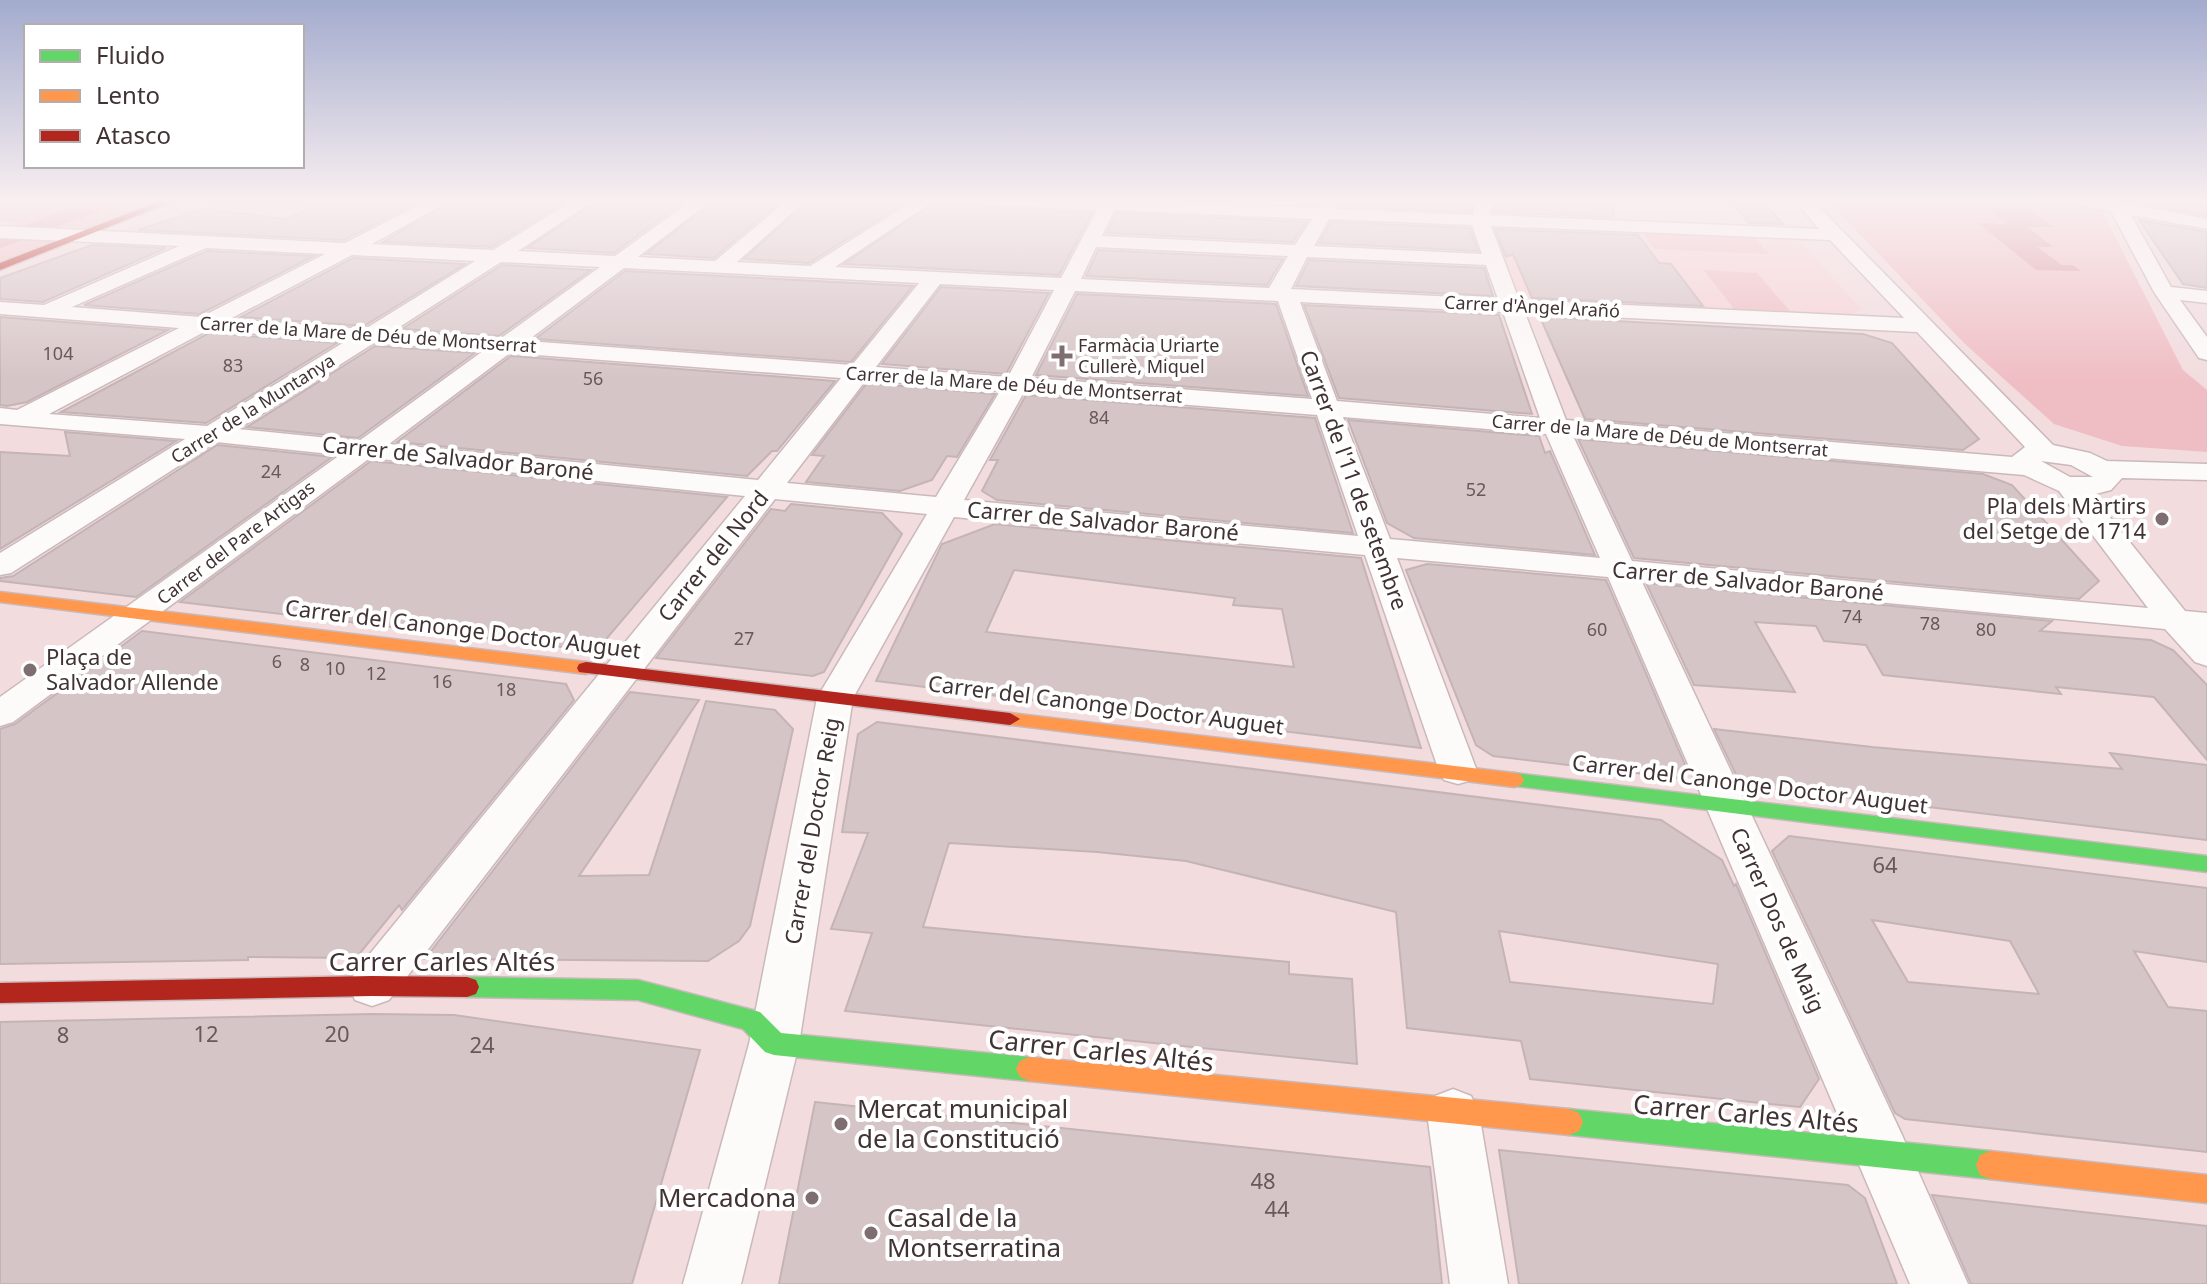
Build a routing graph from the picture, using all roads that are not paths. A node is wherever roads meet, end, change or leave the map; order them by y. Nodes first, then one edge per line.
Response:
1 (164, 260) edge
2 (328, 260) edge
3 (494, 260) edge
4 (599, 260) edge
5 (728, 260) edge
6 (832, 260) edge
7 (1079, 260) edge
8 (1293, 260) edge
9 (1495, 260) edge
10 (1860, 260) edge
11 (2147, 260) edge
12 (620, 261) junction
13 (721, 266) junction
14 (815, 271) junction
15 (935, 277) junction
16 (1066, 284) junction
17 (2164, 292) junction
18 (1285, 294) junction
19 (2207, 297) edge
20 (1511, 305) junction
21 (0, 308) edge
22 (45, 311) junction
23 (206, 322) junction
24 (1922, 326) junction
25 (0, 330) edge
26 (375, 334) junction
27 (507, 345) junction
28 (2207, 353) edge
29 (857, 374) junction
30 (1015, 386) junction
31 (1329, 408) junction
32 (7, 420) edge
33 (1556, 427) junction
34 (211, 435) junction
35 (364, 448) junction
36 (2036, 460) junction
37 (2101, 469) junction
38 (2207, 472) edge
39 (2069, 485) junction
40 (767, 489) junction
41 (945, 507) junction
42 (1379, 547) junction
43 (0, 566) edge
44 (1620, 569) junction
45 (0, 597) edge
46 (139, 615) junction
47 (2191, 621) edge
48 (2207, 655) edge
49 (619, 673) junction
50 (835, 698) junction
51 (0, 714) edge
52 (1458, 771) junction
53 (1727, 805) junction
54 (2207, 864) edge
55 (372, 986) junction
56 (0, 993) edge
57 (774, 1044) junction
58 (1453, 1113) junction
59 (1883, 1153) junction
60 (2207, 1189) edge
61 (712, 1284) edge
62 (1479, 1284) edge
63 (1939, 1284) edge

1 - 22 street
2 - 23 street
3 - 26 street, Carrer de la Muntanya
4 - 12 street, Carrer d'Àngel Arañó
5 - 13 street
6 - 14 street
7 - 16 street, Carrer del Doctor Reig
8 - 18 street
9 - 20 street, Carrer Dos de Maig
10 - 24 street
11 - 17 street
12 - 13 street, Carrer d'Àngel Arañó
12 - 27 street, Carrer del Pare Artigas
13 - 14 street, Carrer d'Àngel Arañó
14 - 15 street, Carrer d'Àngel Arañó
15 - 16 street, Carrer d'Àngel Arañó
15 - 29 street, Carrer del Nord
16 - 18 street, Carrer d'Àngel Arañó
16 - 30 street, Carrer del Doctor Reig
17 - 19 street
17 - 28 street
18 - 20 street, Carrer d'Àngel Arañó
18 - 31 street, Carrer de l'11 de setembre
20 - 24 street, Carrer d'Àngel Arañó
20 - 33 street, Carrer Dos de Maig
21 - 22 street, Carrer de la Mare de Déu de Montserrat
22 - 23 street, Carrer de la Mare de Déu de Montserrat
22 - 25 street
23 - 26 street, Carrer de la Mare de Déu de Montserrat
23 - 32 street
24 - 36 street
26 - 27 street, Carrer de la Mare de Déu de Montserrat
26 - 34 street, Carrer de la Muntanya
27 - 29 street, Carrer de la Mare de Déu de Montserrat
27 - 35 street, Carrer del Pare Artigas
29 - 30 street, Carrer de la Mare de Déu de Montserrat
29 - 40 street, Carrer del Nord
30 - 31 street, Carrer de la Mare de Déu de Montserrat
30 - 41 street, Carrer del Doctor Reig
31 - 33 street, Carrer de la Mare de Déu de Montserrat
31 - 42 street, Carrer de l'11 de setembre
32 - 34 street, Carrer de Salvador Baroné
33 - 36 street, Carrer de la Mare de Déu de Montserrat
33 - 44 street, Carrer Dos de Maig
34 - 35 street, Carrer de Salvador Baroné
34 - 43 street, Carrer de la Muntanya
35 - 40 street, Carrer de Salvador Baroné
35 - 46 street, Carrer del Pare Artigas
36 - 37 street
36 - 39 street
37 - 38 street
37 - 39 street
39 - 47 street
40 - 41 street, Carrer de Salvador Baroné
40 - 49 street, Carrer del Nord
41 - 42 street, Carrer de Salvador Baroné
41 - 50 street, Carrer del Doctor Reig
42 - 44 street, Carrer de Salvador Baroné
42 - 52 street, Carrer de l'11 de setembre
44 - 47 street, Carrer de Salvador Baroné
44 - 53 street, Carrer Dos de Maig
45 - 46 street, Carrer del Canonge Doctor Auguet
46 - 49 street, Carrer del Canonge Doctor Auguet
46 - 51 street, Carrer del Pare Artigas
47 - 48 street
49 - 50 street, Carrer del Canonge Doctor Auguet
49 - 55 street, Carrer del Nord
50 - 52 street, Carrer del Canonge Doctor Auguet
50 - 57 street, Carrer del Doctor Reig
52 - 53 street, Carrer del Canonge Doctor Auguet
53 - 54 street, Carrer del Canonge Doctor Auguet
53 - 59 street, Carrer Dos de Maig
55 - 56 street, Carrer Carles Altés
55 - 57 street, Carrer Carles Altés
57 - 58 street, Carrer Carles Altés
57 - 61 street, Carrer del Doctor Reig
58 - 59 street, Carrer Carles Altés
58 - 62 street
59 - 60 street, Carrer Carles Altés
59 - 63 street, Carrer Dos de Maig

